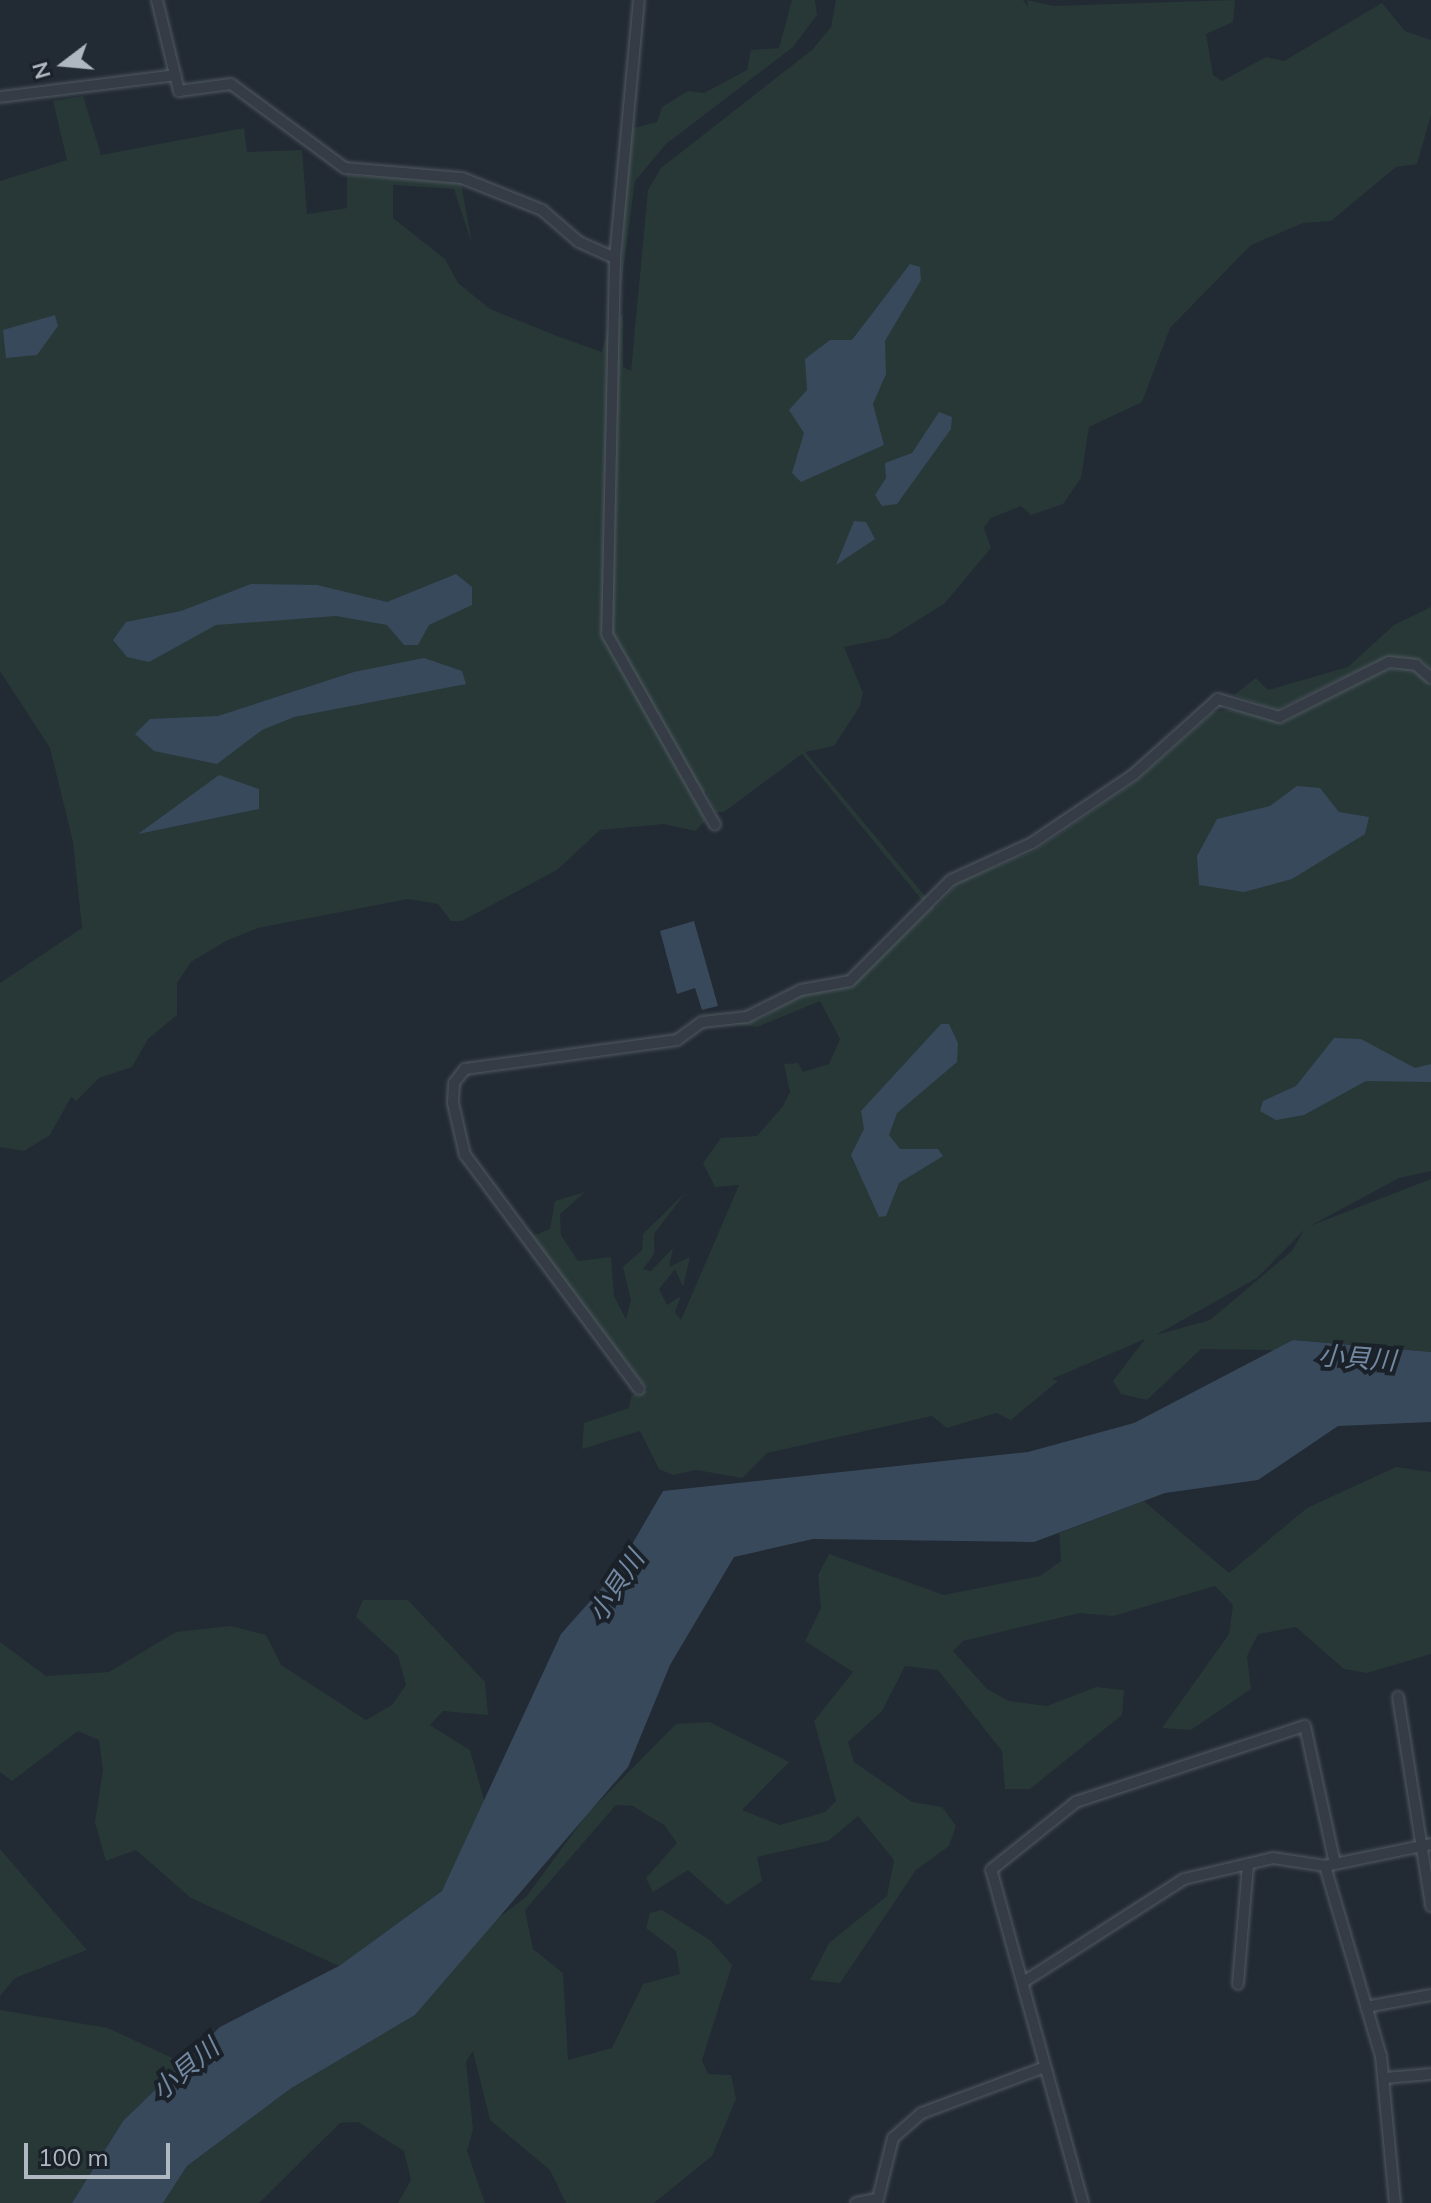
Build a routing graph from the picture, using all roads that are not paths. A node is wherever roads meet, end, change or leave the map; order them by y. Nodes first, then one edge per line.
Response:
1 (157, 0) edge
2 (639, 0) edge
3 (176, 75) junction
4 (0, 97) edge
5 (615, 258) junction
6 (1431, 678) edge
7 (715, 825) dead end
8 (639, 1389) dead end
9 (1398, 1697) dead end
10 (1431, 1844) edge
11 (1419, 1846) junction
12 (1248, 1864) junction
13 (1330, 1865) junction
14 (1431, 1906) edge
15 (1025, 1981) junction
16 (1238, 1984) dead end
17 (1431, 1995) edge
18 (1366, 2007) junction
19 (1045, 2067) junction
20 (1431, 2074) edge
21 (1385, 2078) junction
22 (877, 2201) edge
23 (856, 2203) edge
24 (1083, 2203) edge
25 (1395, 2203) edge

1 - 3 street
2 - 5 street
3 - 4 street
3 - 5 street
5 - 7 street
6 - 8 street
9 - 11 street
10 - 11 street
11 - 13 street
11 - 14 street
12 - 13 street
12 - 15 street
12 - 16 street
13 - 15 street
13 - 18 street
15 - 19 street
17 - 18 street
18 - 21 street
19 - 22 street
19 - 24 street
20 - 21 street
21 - 25 street
22 - 23 street

